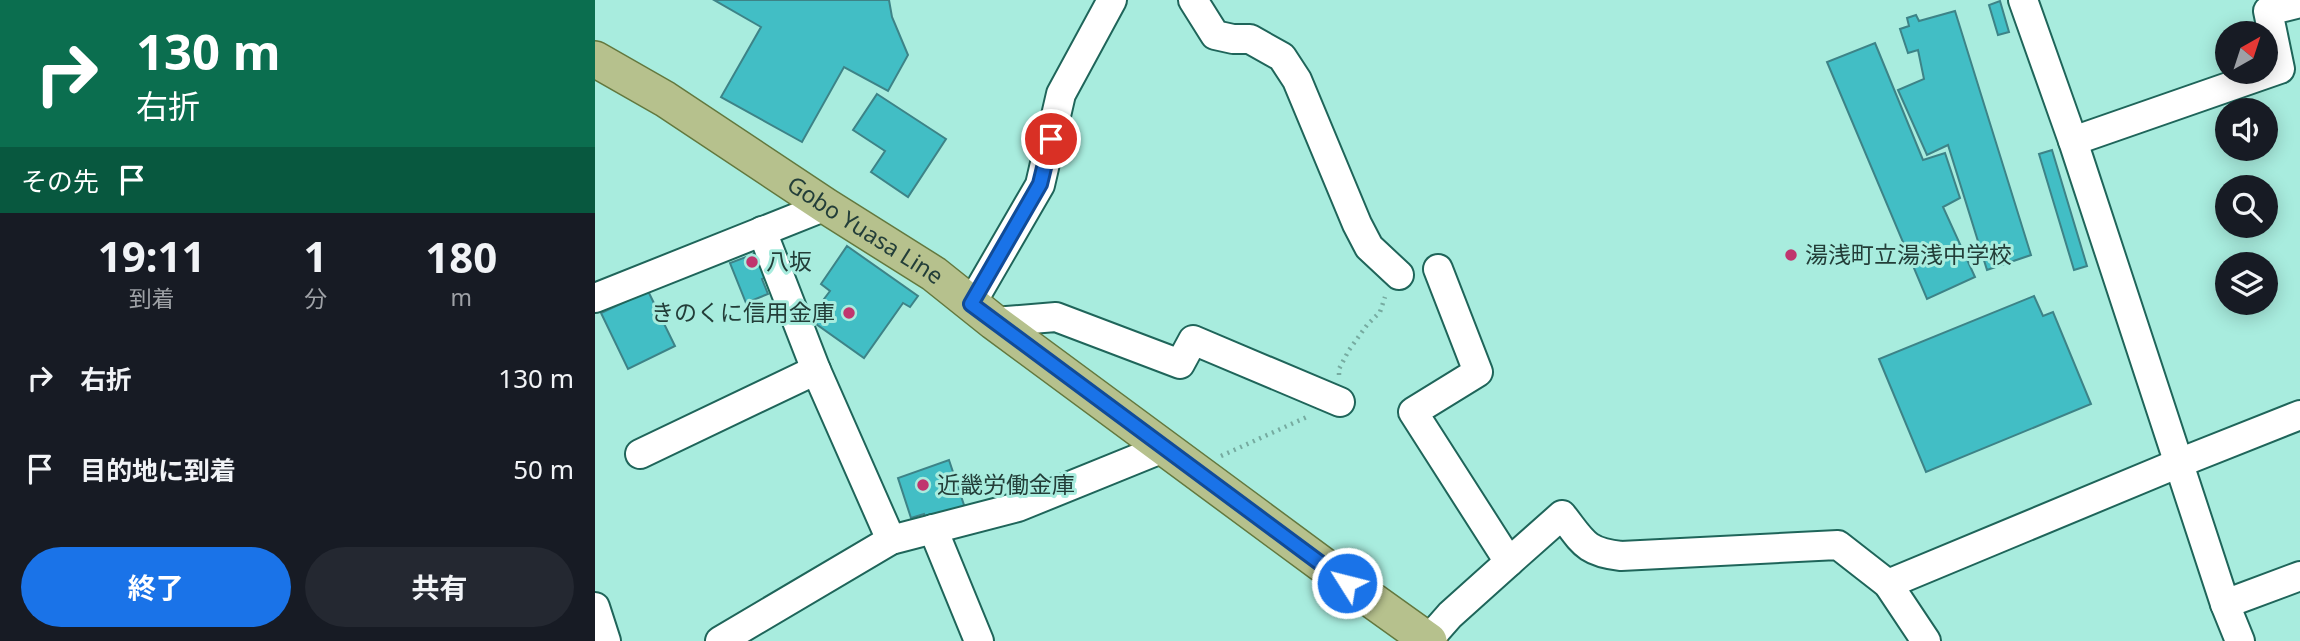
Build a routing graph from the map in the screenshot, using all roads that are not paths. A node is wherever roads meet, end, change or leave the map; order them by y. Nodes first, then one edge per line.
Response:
1 (1112, 0) edge
2 (1193, 0) edge
3 (2024, 0) edge
4 (2300, 3) edge
5 (595, 59) edge
6 (2073, 141) junction
7 (826, 206) junction
8 (762, 231) junction
9 (1438, 269) dead end
10 (1399, 275) dead end
11 (595, 298) edge
12 (983, 313) junction
13 (816, 370) junction
14 (1340, 402) dead end
15 (2300, 415) edge
16 (1166, 447) junction
17 (640, 454) dead end
18 (2179, 463) junction
19 (933, 529) junction
20 (891, 540) junction
21 (1509, 562) junction
22 (2300, 576) edge
23 (1888, 584) junction
24 (2225, 604) junction
25 (595, 607) edge
26 (606, 641) edge
27 (720, 641) edge
28 (979, 641) edge
29 (1429, 641) edge
30 (1926, 641) edge
31 (2240, 641) edge

1 - 12 street
2 - 10 street
3 - 6 street
4 - 6 street
5 - 7 main road, Gobo Yuasa Line
6 - 18 street
7 - 8 street
7 - 12 main road, Gobo Yuasa Line
8 - 11 street
8 - 13 street
9 - 21 street
12 - 14 street
12 - 16 main road, Gobo Yuasa Line
13 - 17 street
13 - 20 street
15 - 18 street
16 - 19 street
16 - 29 main road, Gobo Yuasa Line
18 - 23 street
18 - 24 street
19 - 20 street
19 - 28 street
20 - 27 street
21 - 23 street
21 - 29 street
22 - 24 street
23 - 30 street
24 - 31 street
25 - 26 street

